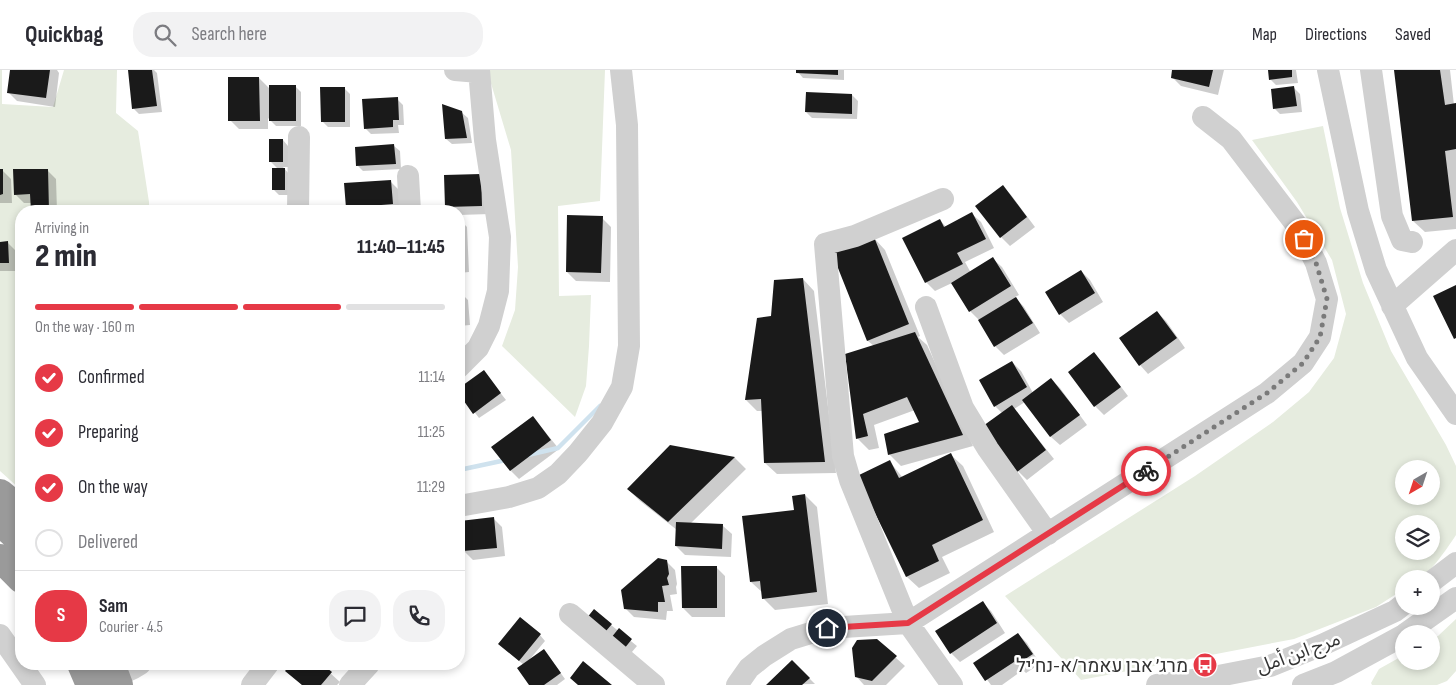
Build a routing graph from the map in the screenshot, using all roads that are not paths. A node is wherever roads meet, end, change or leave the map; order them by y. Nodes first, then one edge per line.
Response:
1 (455, 70) edge
2 (621, 70) edge
3 (1328, 70) edge
4 (1371, 70) edge
5 (479, 71) edge
6 (1203, 117) dead end
7 (299, 137) dead end
8 (408, 176) dead end
9 (943, 199) dead end
10 (298, 205) edge
11 (410, 205) edge
12 (1412, 242) dead end
13 (1456, 251) edge
14 (1392, 306) junction
15 (926, 307) dead end
16 (465, 361) edge
17 (1456, 414) edge
18 (0, 493) edge
19 (15, 505) edge
20 (465, 505) edge
21 (0, 522) edge
22 (1048, 534) junction
23 (15, 535) edge
24 (0, 558) edge
25 (1456, 563) edge
26 (15, 572) edge
27 (1440, 575) edge
28 (1456, 598) edge
29 (1395, 611) edge
30 (570, 614) dead end
31 (908, 623) junction
32 (1417, 625) edge
33 (0, 635) edge
34 (1395, 640) edge
35 (1322, 645) junction
36 (15, 658) edge
37 (118, 670) edge
38 (263, 670) edge
39 (364, 670) edge
40 (103, 674) edge
41 (1338, 678) edge
42 (252, 685) edge
43 (350, 685) edge
44 (654, 685) edge
45 (737, 685) edge
46 (952, 685) edge
47 (1157, 685) edge
48 (1303, 685) edge

1 - 5 street
2 - 20 street
3 - 14 street
4 - 12 street
5 - 16 street
6 - 22 street
7 - 10 street
8 - 11 street
9 - 31 street
13 - 14 street
14 - 17 street
15 - 22 street
18 - 19 highway
21 - 23 highway
22 - 31 street
24 - 26 highway
25 - 27 street
28 - 32 street, مرج ابن أمل
29 - 35 street, مرج ابن أمل
30 - 44 street
31 - 45 street
31 - 46 street
33 - 36 street
34 - 41 street, مرج ابن أمل
35 - 41 street
35 - 47 street, مرج ابن أمل
37 - 40 street
38 - 42 street
39 - 43 street
41 - 48 street, مرج ابن أمل

